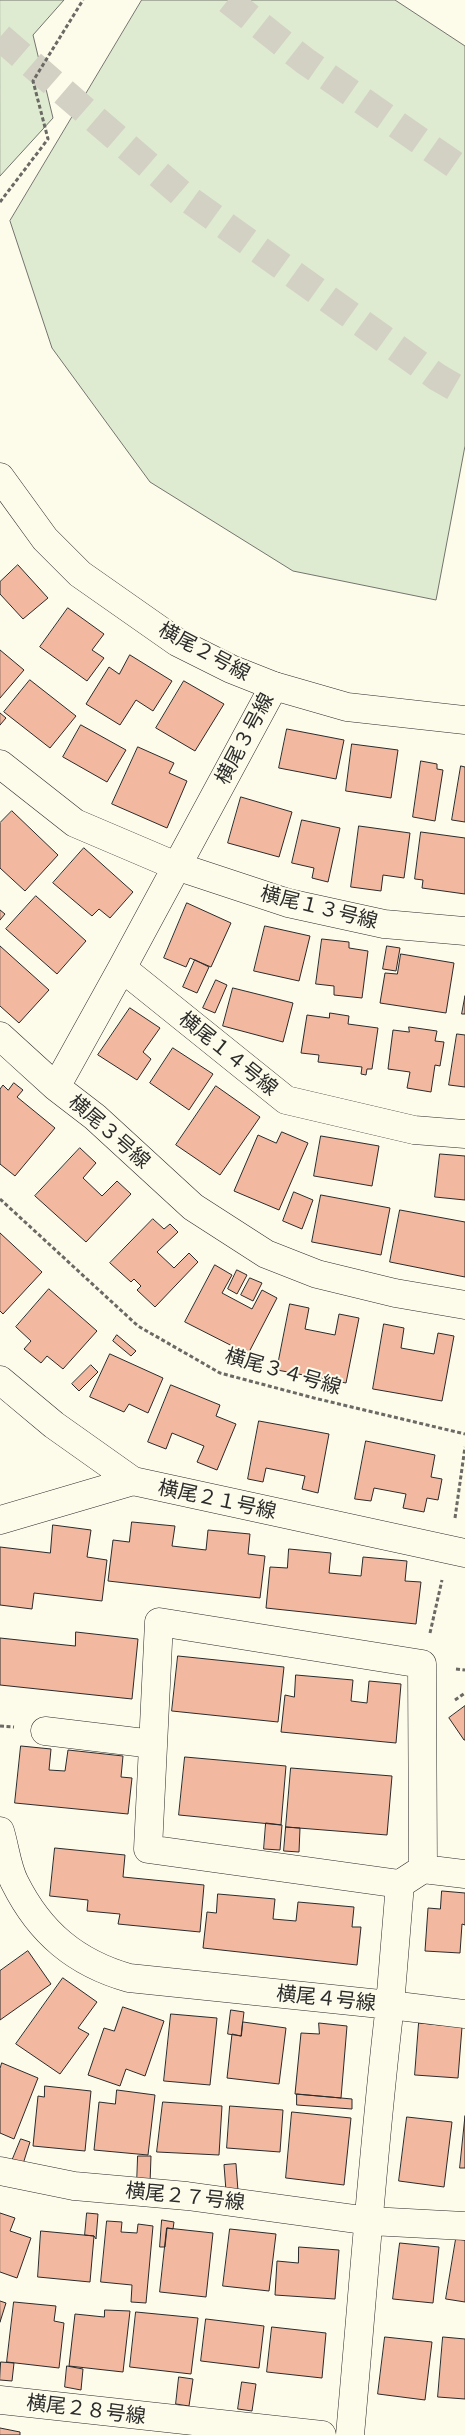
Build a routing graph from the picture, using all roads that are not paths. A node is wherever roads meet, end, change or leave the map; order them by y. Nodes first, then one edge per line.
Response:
1 (0, 477) edge
2 (274, 686) junction
3 (465, 720) edge
4 (0, 764) edge
5 (176, 866) junction
6 (465, 931) edge
7 (122, 968) junction
8 (0, 1036) edge
9 (56, 1087) junction
10 (465, 1134) edge
11 (465, 1305) edge
12 (0, 1380) edge
13 (133, 1481) junction
14 (0, 1520) edge
15 (465, 1553) edge
16 (45, 1731) dead end
17 (153, 1744) junction
18 (0, 1831) edge
19 (423, 1869) junction
20 (465, 1874) edge
21 (400, 1884) junction
22 (390, 2005) junction
23 (465, 2014) edge
24 (0, 2171) edge
25 (370, 2221) junction
26 (465, 2226) edge
27 (0, 2400) edge
28 (322, 2435) edge
29 (350, 2435) edge

1 - 2 street, 横尾２号線
2 - 3 street, 横尾２号線
2 - 5 street, 横尾３号線
4 - 5 street, 横尾１３号線
5 - 6 street, 横尾１３号線
5 - 7 street, 横尾３号線
7 - 9 street, 横尾３号線
7 - 10 street, 横尾１４号線
8 - 9 street
9 - 11 street, 横尾３号線
12 - 13 street, 横尾２１号線
13 - 14 street
13 - 15 street, 横尾２１号線
16 - 17 street
17 - 19 street
17 - 21 street
18 - 22 street, 横尾４号線
19 - 20 street
19 - 21 street
21 - 22 street
22 - 23 street
22 - 25 street, 横尾４号線
24 - 25 street, 横尾２７号線
25 - 26 street, 横尾２７号線
25 - 29 street, 横尾４号線
27 - 28 street, 横尾２８号線

